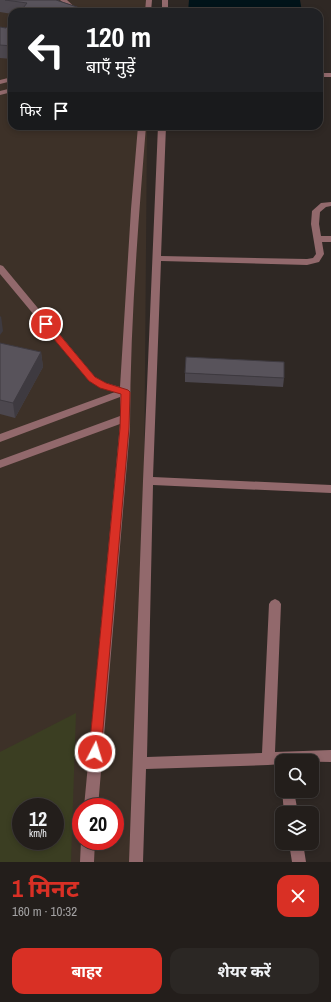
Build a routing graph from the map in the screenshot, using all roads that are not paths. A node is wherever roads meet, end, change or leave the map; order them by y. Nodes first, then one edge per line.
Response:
1 (64, 0) edge
2 (73, 8) edge
3 (142, 130) edge
4 (162, 130) edge
5 (331, 204) edge
6 (331, 239) edge
7 (318, 240) junction
8 (158, 258) junction
9 (0, 268) edge
10 (125, 392) junction
11 (125, 418) junction
12 (0, 438) edge
13 (0, 464) edge
14 (148, 481) junction
15 (331, 489) edge
16 (274, 604) dead end
17 (331, 756) edge
18 (319, 757) edge
19 (268, 759) junction
20 (275, 759) edge
21 (140, 763) junction
22 (91, 798) edge
23 (88, 850) edge
24 (297, 850) edge
25 (87, 862) edge
26 (136, 862) edge
27 (298, 862) edge

1 - 2 street
3 - 10 street
4 - 8 street
5 - 7 street
6 - 7 street
7 - 8 street
8 - 14 street
9 - 10 street
10 - 11 street
10 - 12 street
11 - 13 street
11 - 22 street
14 - 15 street
14 - 21 street
16 - 19 street
17 - 18 street
19 - 20 street
19 - 21 street
21 - 26 street
23 - 25 street
24 - 27 street

